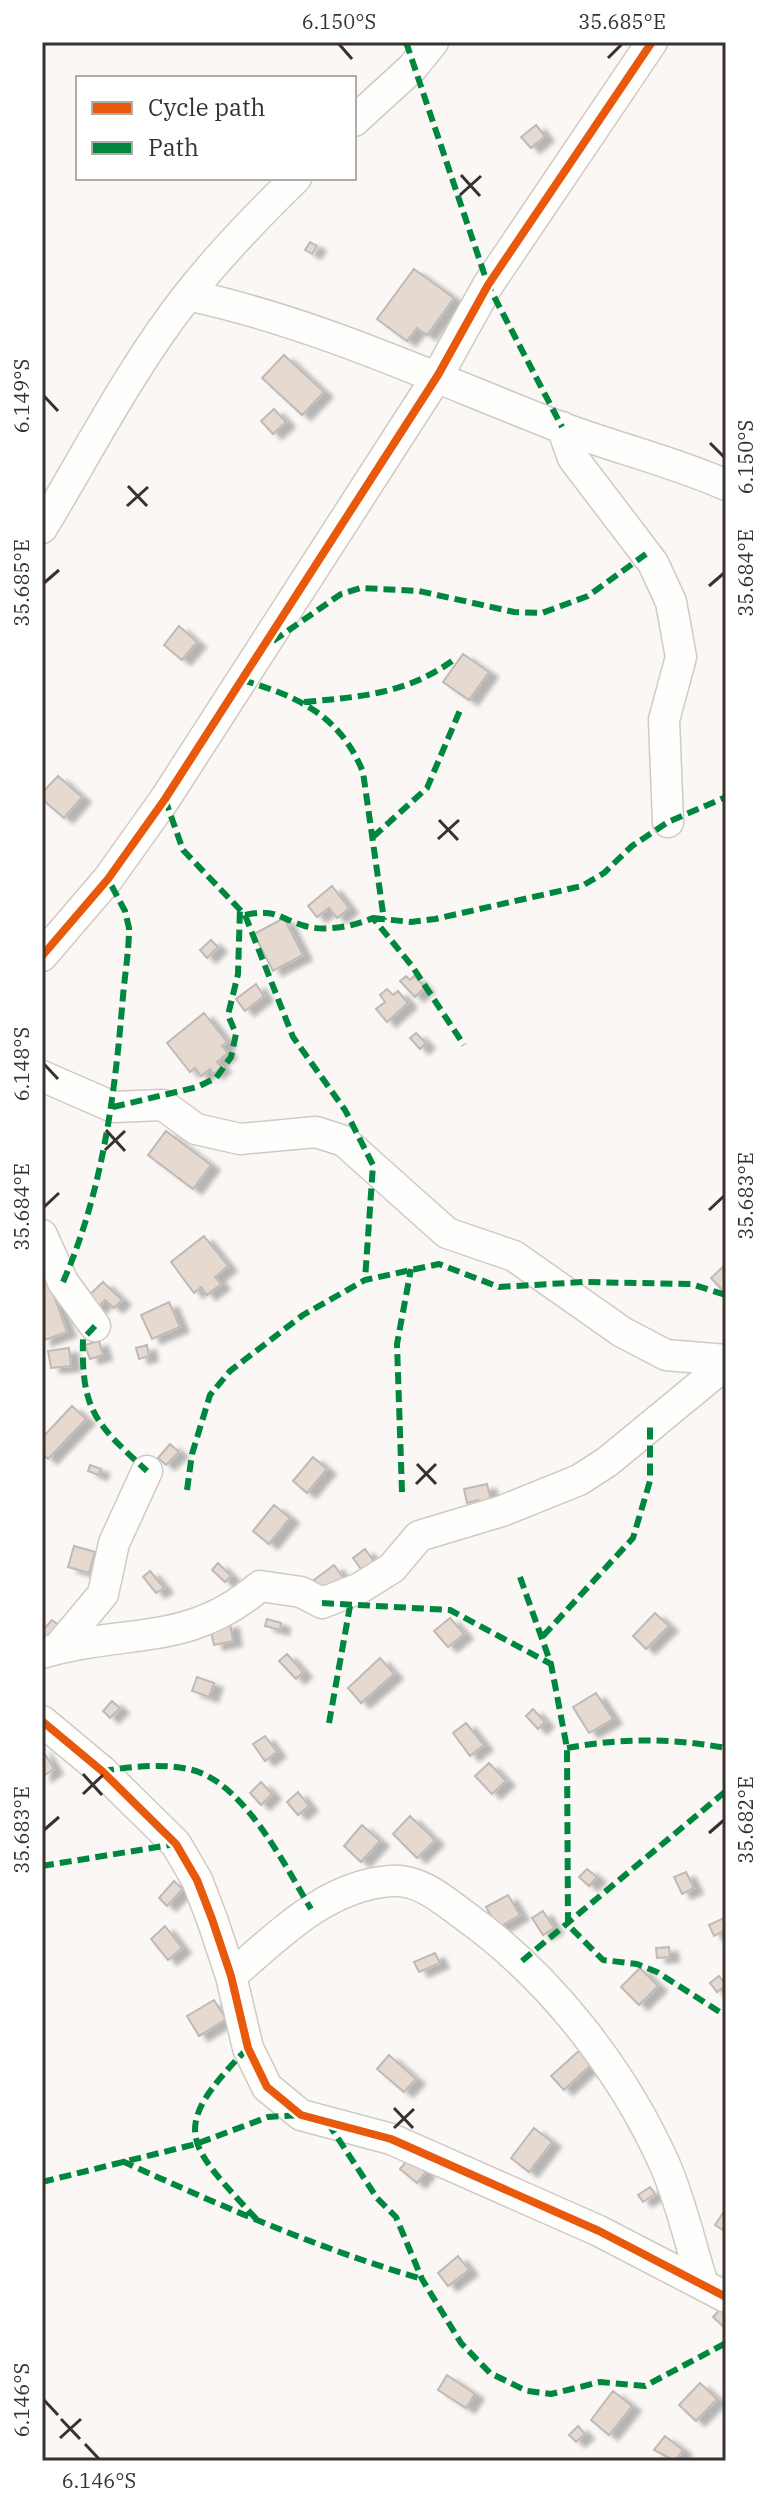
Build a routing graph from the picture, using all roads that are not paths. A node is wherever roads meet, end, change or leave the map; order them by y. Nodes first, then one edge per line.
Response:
1 (433, 42) edge
2 (652, 42) edge
3 (356, 119) edge
4 (294, 180) edge
5 (188, 295) junction
6 (438, 375) junction
7 (562, 427) junction
8 (726, 485) edge
9 (42, 528) edge
10 (668, 822) dead end
11 (42, 956) edge
12 (42, 1076) edge
13 (42, 1235) edge
14 (95, 1326) dead end
15 (726, 1362) edge
16 (147, 1471) dead end
17 (50, 1651) edge
18 (42, 1721) edge
19 (231, 1976) junction
20 (720, 2292) edge

1 - 3 street
2 - 6 street
4 - 5 street
5 - 6 street
5 - 9 street
6 - 7 street
6 - 11 street
7 - 8 street
7 - 10 street
12 - 15 street
13 - 14 street
15 - 17 street
16 - 17 street
18 - 19 street
19 - 20 street
19 - 20 street

